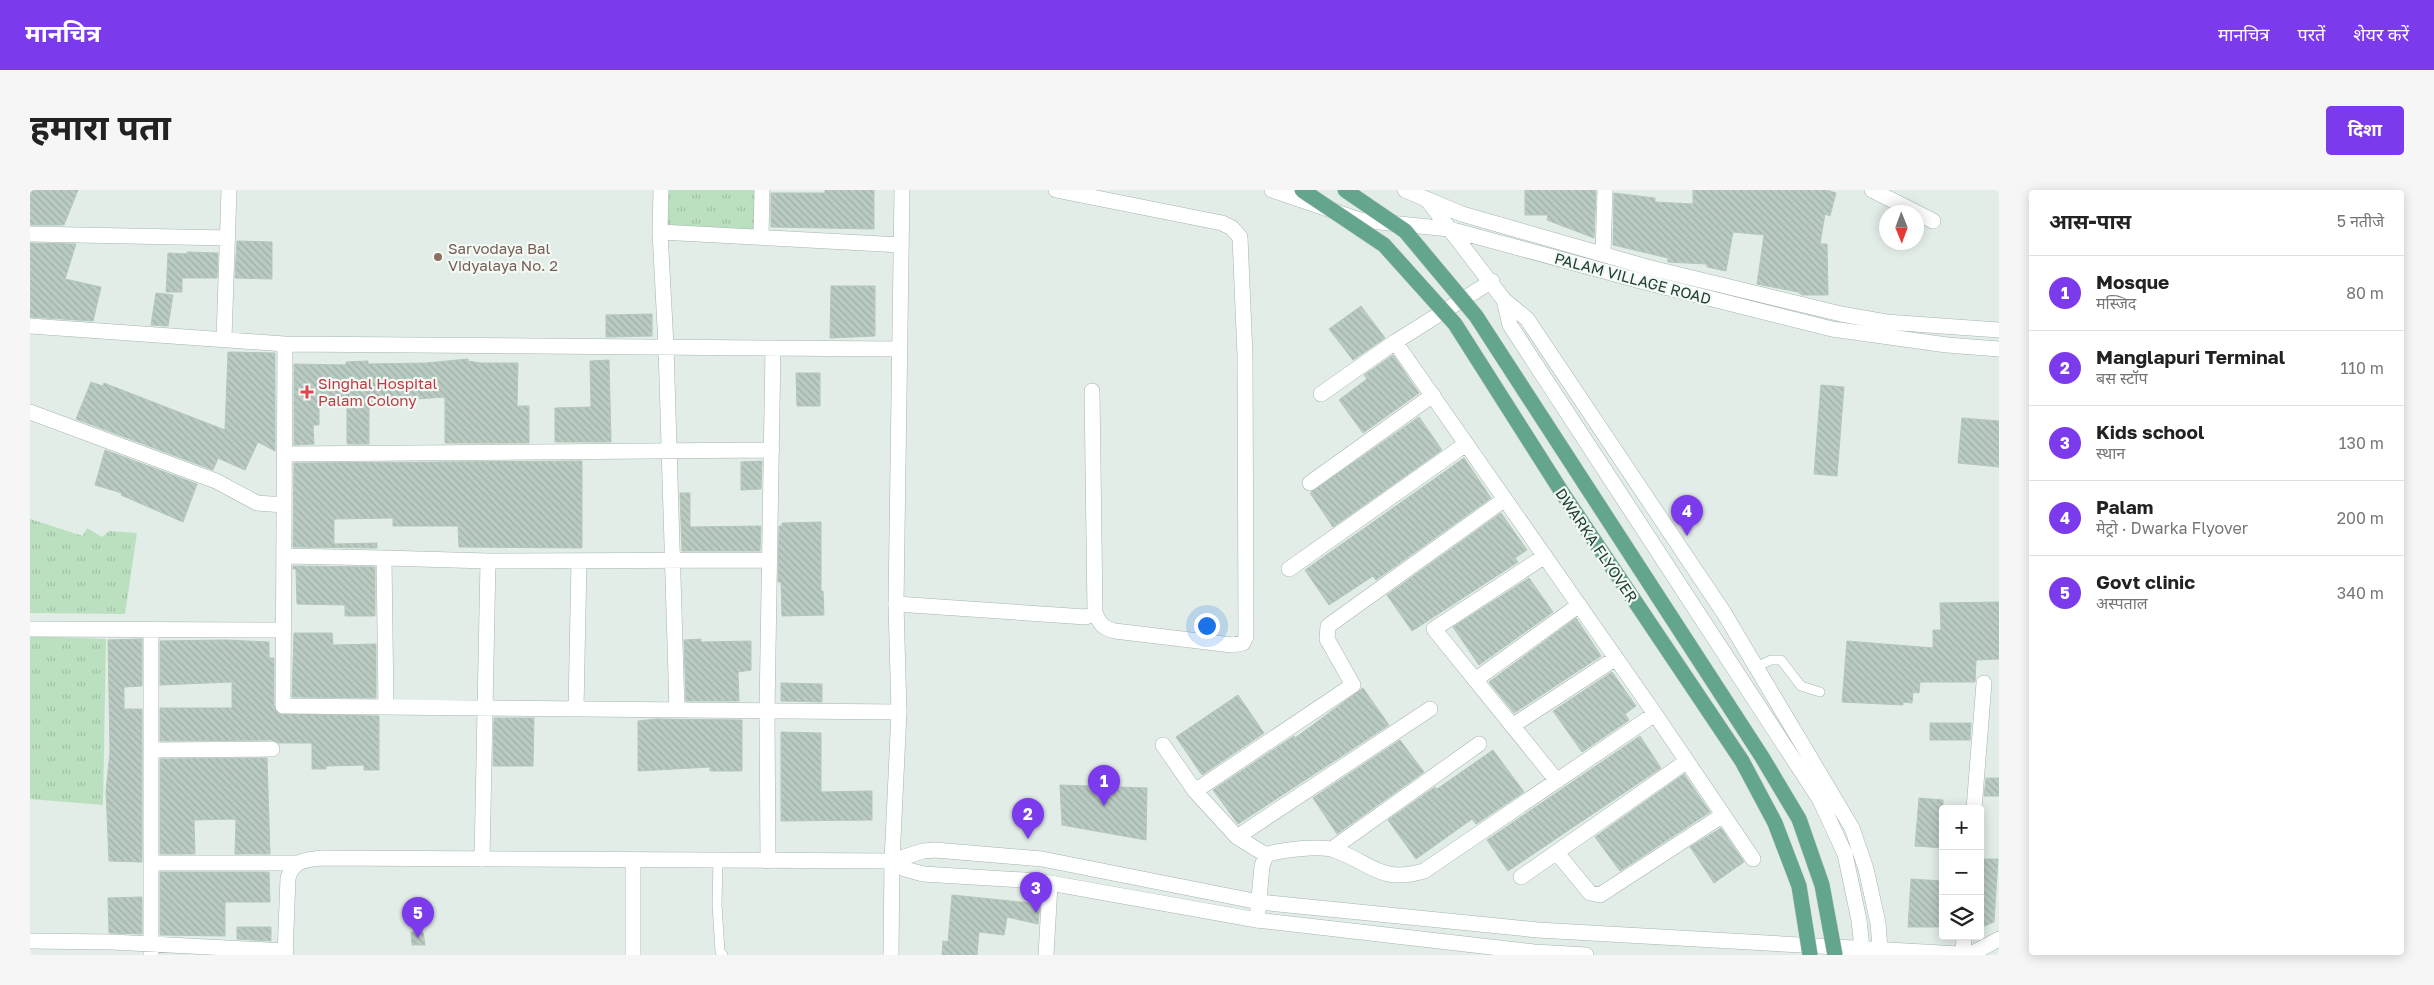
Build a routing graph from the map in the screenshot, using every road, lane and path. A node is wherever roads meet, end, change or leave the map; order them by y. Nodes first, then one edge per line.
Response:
1 (229, 190) edge
2 (661, 190) edge
3 (762, 190) edge
4 (902, 190) edge
5 (1056, 190) edge
6 (1272, 190) edge
7 (1302, 190) edge
8 (1344, 190) edge
9 (1405, 190) edge
10 (1606, 190) edge
11 (1872, 190) edge
12 (1894, 194) edge
13 (1428, 201) junction
14 (1933, 220) dead end
15 (1449, 229) junction
16 (660, 232) junction
17 (30, 234) edge
18 (761, 237) junction
19 (227, 238) junction
20 (901, 245) junction
21 (1603, 254) junction
22 (1492, 282) junction
23 (1504, 300) junction
24 (30, 326) edge
25 (1999, 330) edge
26 (224, 339) junction
27 (1396, 342) junction
28 (285, 344) junction
29 (666, 346) junction
30 (773, 348) junction
31 (899, 349) junction
32 (1999, 349) edge
33 (1092, 391) dead end
34 (1321, 394) dead end
35 (1433, 395) junction
36 (30, 412) edge
37 (1466, 444) junction
38 (772, 450) junction
39 (668, 451) junction
40 (285, 454) junction
41 (1310, 483) dead end
42 (1505, 499) junction
43 (284, 504) junction
44 (284, 556) junction
45 (1545, 556) junction
46 (384, 558) junction
47 (673, 559) junction
48 (770, 560) junction
49 (488, 561) junction
50 (579, 561) junction
51 (1289, 569) dead end
52 (896, 604) junction
53 (1580, 606) junction
54 (1095, 613) junction
55 (30, 629) edge
56 (151, 630) junction
57 (283, 630) junction
58 (1616, 658) junction
59 (1756, 667) junction
60 (1475, 680) junction
61 (1984, 683) dead end
62 (1820, 692) dead end
63 (386, 708) junction
64 (485, 708) junction
65 (576, 709) junction
66 (1430, 709) dead end
67 (677, 710) junction
68 (767, 711) junction
69 (899, 712) junction
70 (1655, 714) junction
71 (1512, 726) junction
72 (1479, 744) dead end
73 (1163, 745) dead end
74 (272, 749) dead end
75 (151, 750) junction
76 (1687, 761) junction
77 (1557, 781) junction
78 (1195, 791) junction
79 (1974, 805) edge
80 (1723, 815) junction
81 (1237, 837) junction
82 (1332, 849) junction
83 (1556, 852) junction
84 (1266, 855) junction
85 (482, 859) junction
86 (1753, 859) dead end
87 (633, 860) junction
88 (718, 861) junction
89 (768, 861) junction
90 (892, 861) junction
91 (152, 863) junction
92 (296, 863) junction
93 (1521, 877) dead end
94 (1050, 884) junction
95 (1259, 902) junction
96 (1804, 918) junction
97 (1257, 920) junction
98 (1452, 921) junction
99 (1830, 926) junction
100 (1999, 939) edge
101 (1965, 940) edge
102 (30, 941) edge
103 (1452, 942) junction
104 (1862, 948) junction
105 (1880, 949) junction
106 (151, 950) edge
107 (286, 953) edge
108 (1970, 954) edge
109 (633, 955) edge
110 (723, 955) edge
111 (891, 955) edge
112 (1046, 955) edge
113 (1586, 955) edge
114 (1803, 955) edge
115 (1810, 955) edge
116 (1836, 955) edge
117 (1840, 955) edge

1 - 19 street
2 - 16 street
3 - 18 street
4 - 20 street
5 - 54 street
6 - 15 street, PALAM VILLAGE ROAD
7 - 96 main road, DWARKA FLYOVER, bridge
8 - 99 main road, DWARKA FLYOVER, bridge
9 - 13 street, PALAM VILLAGE ROAD
10 - 21 street
11 - 12 street
12 - 14 street
13 - 15 street
13 - 21 street, PALAM VILLAGE ROAD
15 - 22 street
15 - 32 street, PALAM VILLAGE ROAD
16 - 18 street
16 - 29 street
17 - 19 street
18 - 20 street
19 - 26 street
20 - 31 street
21 - 25 street, PALAM VILLAGE ROAD
22 - 23 street
22 - 27 street
23 - 59 street
23 - 104 street
24 - 26 street
26 - 28 street
27 - 34 street
27 - 35 street
28 - 29 street
28 - 40 street
29 - 30 street
29 - 39 street
30 - 31 street
30 - 38 street
31 - 52 street
33 - 54 street
35 - 37 street
35 - 41 street
36 - 43 street
37 - 42 street
37 - 51 street
38 - 39 street
38 - 48 street
39 - 40 street
39 - 47 street
40 - 43 street
42 - 45 street
42 - 78 street
43 - 44 street
44 - 46 street
44 - 57 street
45 - 53 street
45 - 60 street
46 - 49 street
46 - 63 street
47 - 48 street
47 - 50 street
47 - 67 street
48 - 68 street
49 - 50 street
49 - 64 street
50 - 65 street
52 - 54 street
52 - 69 street
53 - 58 street
53 - 60 street
55 - 56 street
56 - 57 street
56 - 75 street
57 - 63 street
58 - 70 street
58 - 71 street
59 - 62 lane
59 - 105 street
60 - 71 street
61 - 79 street
63 - 64 street
64 - 65 street
64 - 85 street
65 - 67 street
66 - 81 street
67 - 68 street
68 - 69 street
68 - 89 street
69 - 90 street
70 - 76 street
70 - 77 street
71 - 77 street
72 - 82 street
73 - 78 street
74 - 75 street
75 - 91 street
76 - 80 street
76 - 83 street
77 - 82 street
78 - 81 street
80 - 83 street
80 - 86 street
81 - 84 street
82 - 84 street
83 - 93 street
84 - 95 street
85 - 87 street
85 - 92 street
87 - 88 street
87 - 109 street
88 - 89 street
88 - 110 lane
89 - 90 street
90 - 94 street
90 - 95 street
90 - 111 street
91 - 92 street
91 - 106 street
92 - 107 street
94 - 97 street
94 - 112 street
95 - 97 street
95 - 98 street
96 - 114 main road, bridge
96 - 115 main road, DWARKA FLYOVER, bridge
97 - 103 street
98 - 103 street
98 - 104 street
99 - 116 main road, DWARKA FLYOVER, bridge
99 - 117 main road, bridge
100 - 108 street
101 - 108 street
102 - 106 street
103 - 113 street
104 - 105 street
105 - 108 street
106 - 107 street

